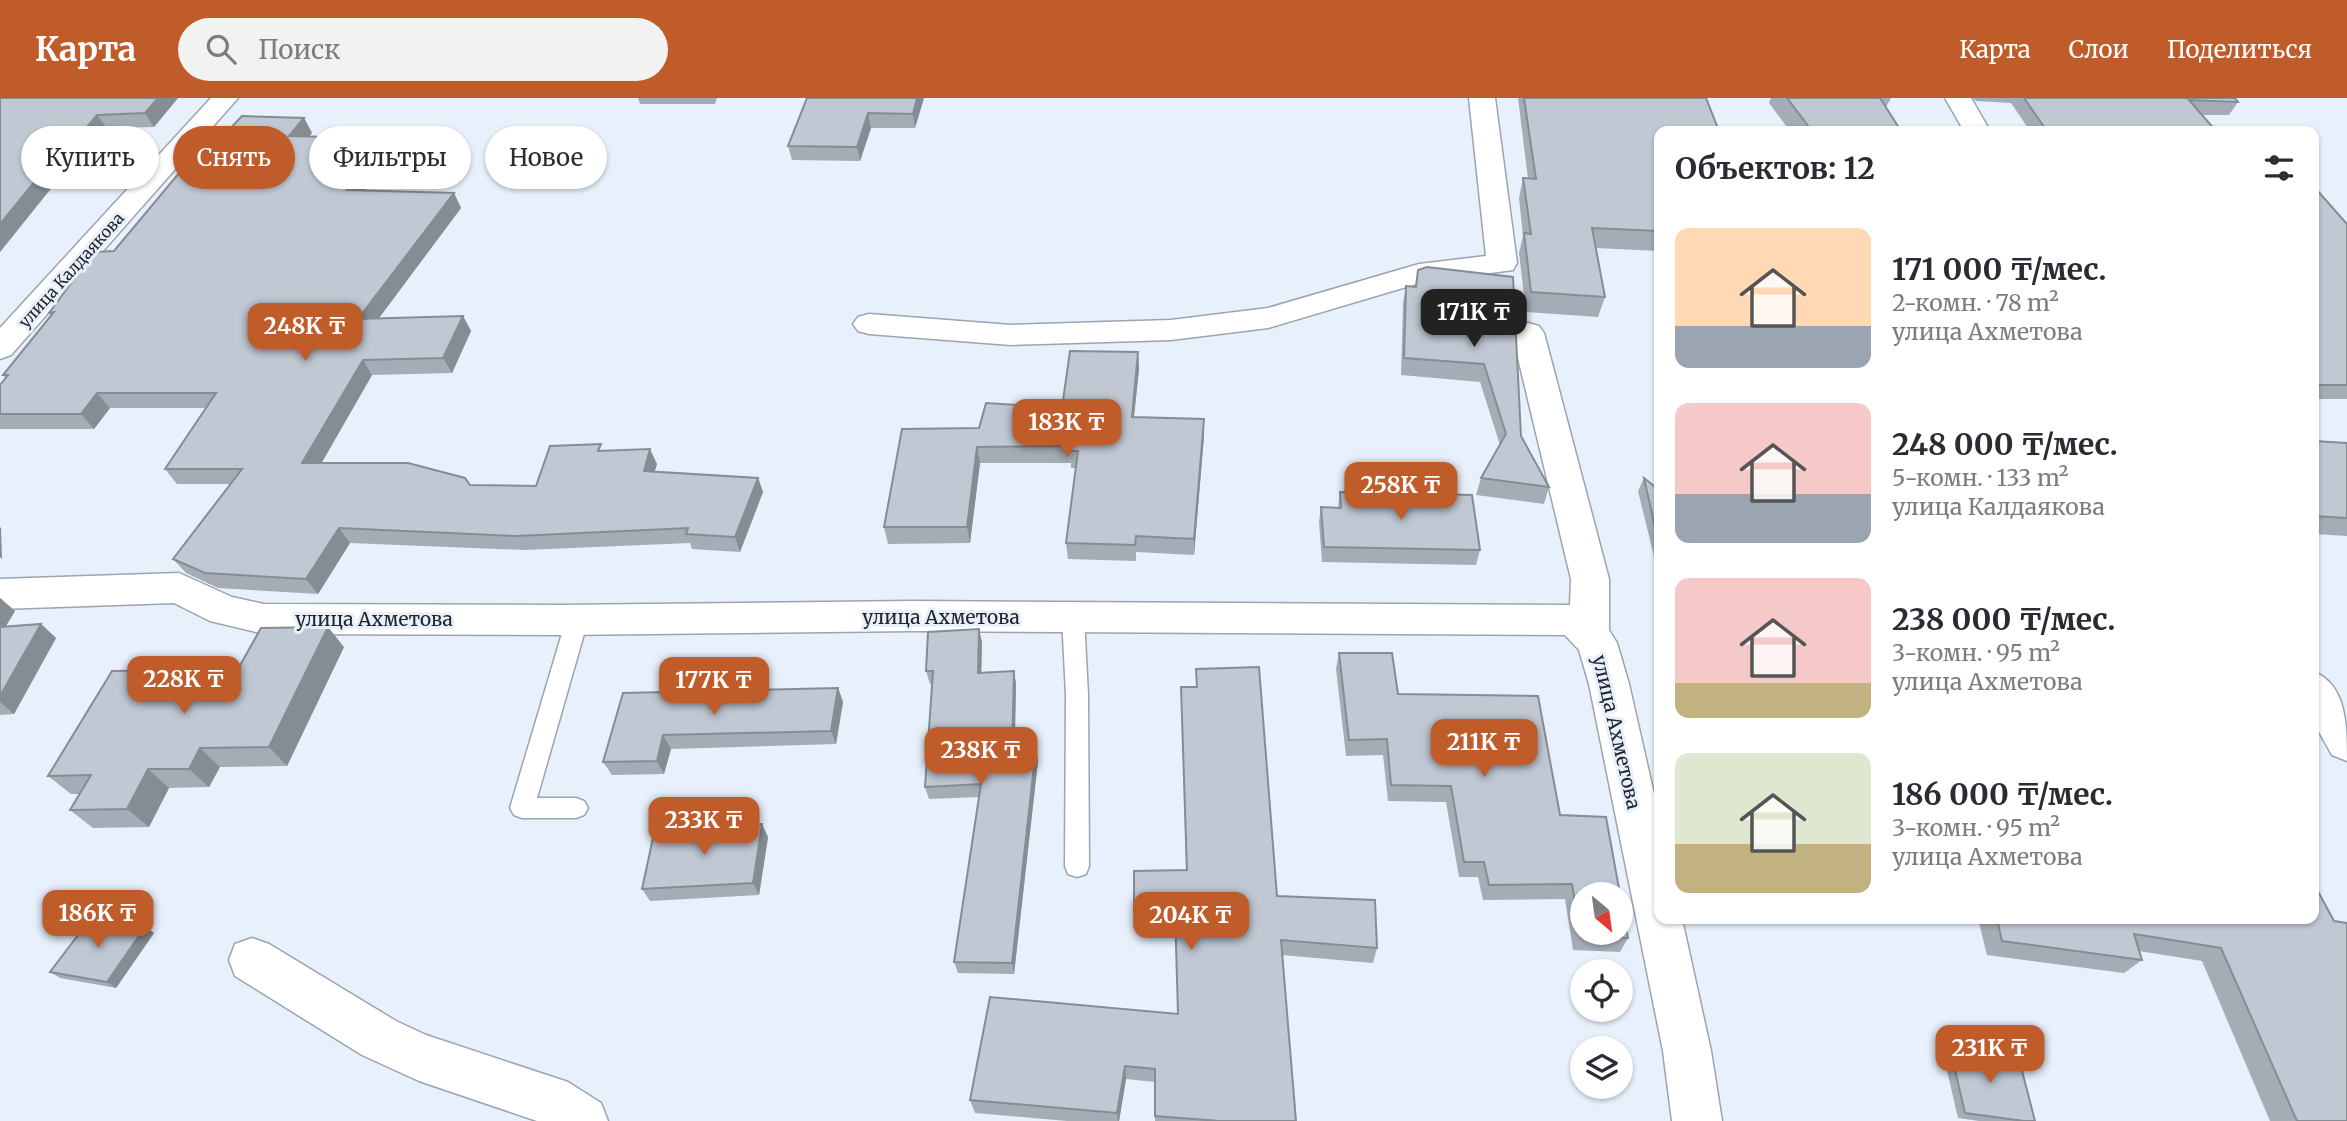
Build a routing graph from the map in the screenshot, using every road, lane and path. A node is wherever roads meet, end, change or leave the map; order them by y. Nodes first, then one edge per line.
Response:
1 (225, 98) edge
2 (1482, 98) edge
3 (1958, 98) edge
4 (1974, 126) edge
5 (869, 324) dead end
6 (1528, 333) dead end
7 (0, 348) edge
8 (0, 594) edge
9 (1073, 617) junction
10 (577, 620) junction
11 (1589, 635) junction
12 (2319, 696) edge
13 (2347, 743) edge
14 (576, 808) dead end
15 (1077, 866) dead end
16 (1654, 895) edge
17 (1660, 924) edge
18 (253, 960) dead end
19 (583, 1121) edge
20 (1697, 1121) edge

1 - 7 street, улица Калдаякова
2 - 5 street
3 - 4 street
6 - 11 street
8 - 10 street, улица Ахметова
9 - 10 street, улица Ахметова
9 - 11 street, улица Ахметова
9 - 15 lane
10 - 14 lane
11 - 16 street, улица Ахметова
12 - 13 street
17 - 20 street, улица Ахметова
18 - 19 street

